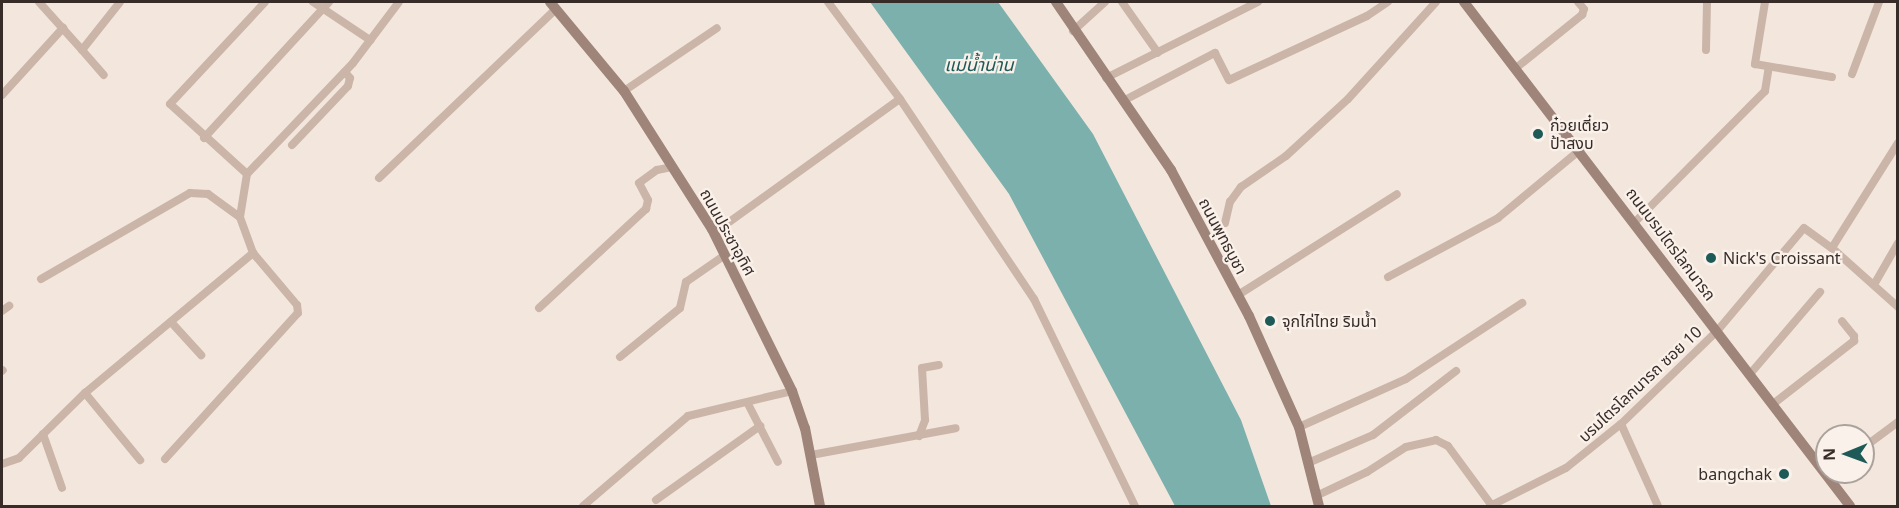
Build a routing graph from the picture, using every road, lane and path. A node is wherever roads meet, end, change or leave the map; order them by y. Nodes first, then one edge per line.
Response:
1 (39, 2) edge
2 (120, 2) edge
3 (265, 2) edge
4 (313, 2) edge
5 (329, 2) edge
6 (399, 2) edge
7 (828, 2) edge
8 (1056, 2) edge
9 (1105, 2) edge
10 (1122, 2) edge
11 (1258, 2) edge
12 (1388, 2) edge
13 (1436, 2) edge
14 (1464, 2) edge
15 (1578, 2) edge
16 (1707, 2) edge
17 (1765, 2) edge
18 (1879, 2) edge
19 (552, 3) edge
20 (323, 9) junction
21 (63, 28) junction
22 (717, 28) dead end
23 (1074, 31) junction
24 (370, 40) junction
25 (1706, 50) dead end
26 (82, 51) junction
27 (1158, 53) junction
28 (1769, 67) junction
29 (1516, 68) junction
30 (345, 72) junction
31 (1852, 74) dead end
32 (104, 75) dead end
33 (1832, 77) dead end
34 (1106, 78) junction
35 (624, 91) junction
36 (2, 94) edge
37 (900, 99) junction
38 (1123, 101) junction
39 (204, 138) junction
40 (1898, 143) edge
41 (292, 145) dead end
42 (1580, 150) junction
43 (672, 167) junction
44 (247, 174) junction
45 (379, 178) dead end
46 (1397, 194) dead end
47 (240, 217) junction
48 (1636, 221) junction
49 (1225, 223) dead end
50 (714, 233) junction
51 (1898, 243) edge
52 (1832, 248) junction
53 (253, 253) junction
54 (725, 255) junction
55 (1388, 277) dead end
56 (41, 279) dead end
57 (1875, 283) junction
58 (1820, 292) dead end
59 (1238, 295) junction
60 (1522, 303) dead end
61 (1898, 307) edge
62 (539, 308) dead end
63 (1842, 321) dead end
64 (171, 322) junction
65 (1718, 330) junction
66 (201, 355) dead end
67 (620, 357) dead end
68 (939, 364) dead end
69 (1456, 371) dead end
70 (1750, 374) junction
71 (792, 391) junction
72 (85, 393) junction
73 (748, 404) junction
74 (1773, 404) junction
75 (1898, 422) edge
76 (1621, 424) junction
77 (760, 426) junction
78 (1299, 427) junction
79 (956, 429) dead end
80 (43, 434) junction
81 (919, 436) junction
82 (1875, 439) edge
83 (811, 455) junction
84 (1815, 456) edge
85 (165, 459) dead end
86 (140, 460) dead end
87 (778, 462) dead end
88 (1308, 463) junction
89 (2, 464) edge
90 (1836, 484) edge
91 (62, 488) dead end
92 (656, 500) dead end
93 (1318, 501) edge
94 (1491, 506) edge
95 (583, 507) edge
96 (820, 507) edge
97 (1135, 507) edge
98 (1658, 507) edge
99 (1850, 507) edge

1 - 21 street
2 - 26 street
3 - 39 street
4 - 20 street
5 - 20 street
6 - 24 street
7 - 37 street
8 - 23 street, ถนนพุทธบูชา
9 - 23 street
10 - 27 street
11 - 27 street
12 - 38 street
13 - 49 street
14 - 29 street, ถนนบรมไตรโลกนารถ
15 - 29 street
16 - 25 street
17 - 28 street
18 - 31 street
19 - 35 street, ถนนประชาอุทิศ
19 - 45 street
20 - 24 street
20 - 39 street
21 - 26 street
21 - 36 street
22 - 35 street
23 - 34 street, ถนนพุทธบูชา
24 - 30 street
26 - 32 street
27 - 34 street
28 - 33 street
28 - 48 street
29 - 42 street, ถนนบรมไตรโลกนารถ
30 - 41 street
30 - 44 street
34 - 38 street, ถนนพุทธบูชา
35 - 43 street, ถนนประชาอุทิศ
37 - 50 street
37 - 97 street
38 - 59 street, ถนนพุทธบูชา
39 - 44 street
40 - 52 street
42 - 48 street, ถนนบรมไตรโลกนารถ
42 - 55 street
43 - 50 street, ถนนประชาอุทิศ
43 - 62 street
44 - 47 street
46 - 59 street
47 - 53 street
47 - 56 street
48 - 65 street, ถนนบรมไตรโลกนารถ
50 - 54 street, ถนนประชาอุทิศ
51 - 57 street
52 - 57 street
52 - 65 street, บรมไตรโลกนารถ ซอย 10
53 - 64 street
53 - 85 street
54 - 67 street
54 - 71 street, ถนนประชาอุทิศ
57 - 61 street
58 - 70 street
59 - 78 street, ถนนพุทธบูชา
60 - 78 street
63 - 74 street
64 - 66 street
64 - 72 street
65 - 70 street, ถนนบรมไตรโลกนารถ
65 - 76 street, บรมไตรโลกนารถ ซอย 10
68 - 81 street
69 - 88 street
70 - 74 street, ถนนบรมไตรโลกนารถ
71 - 73 street
71 - 83 street, ถนนประชาอุทิศ
72 - 80 street
72 - 86 street
73 - 77 street
73 - 95 street
74 - 84 street, ถนนบรมไตรโลกนารถ
75 - 82 street
76 - 94 street, บรมไตรโลกนารถ ซอย 10
76 - 98 street
77 - 87 street
77 - 92 street
78 - 88 street, ถนนพุทธบูชา
79 - 81 street
80 - 89 street
80 - 91 street
81 - 83 street
83 - 96 street, ถนนประชาอุทิศ
88 - 93 street, ถนนพุทธบูชา
90 - 99 street, ถนนบรมไตรโลกนารถ
93 - 94 street

